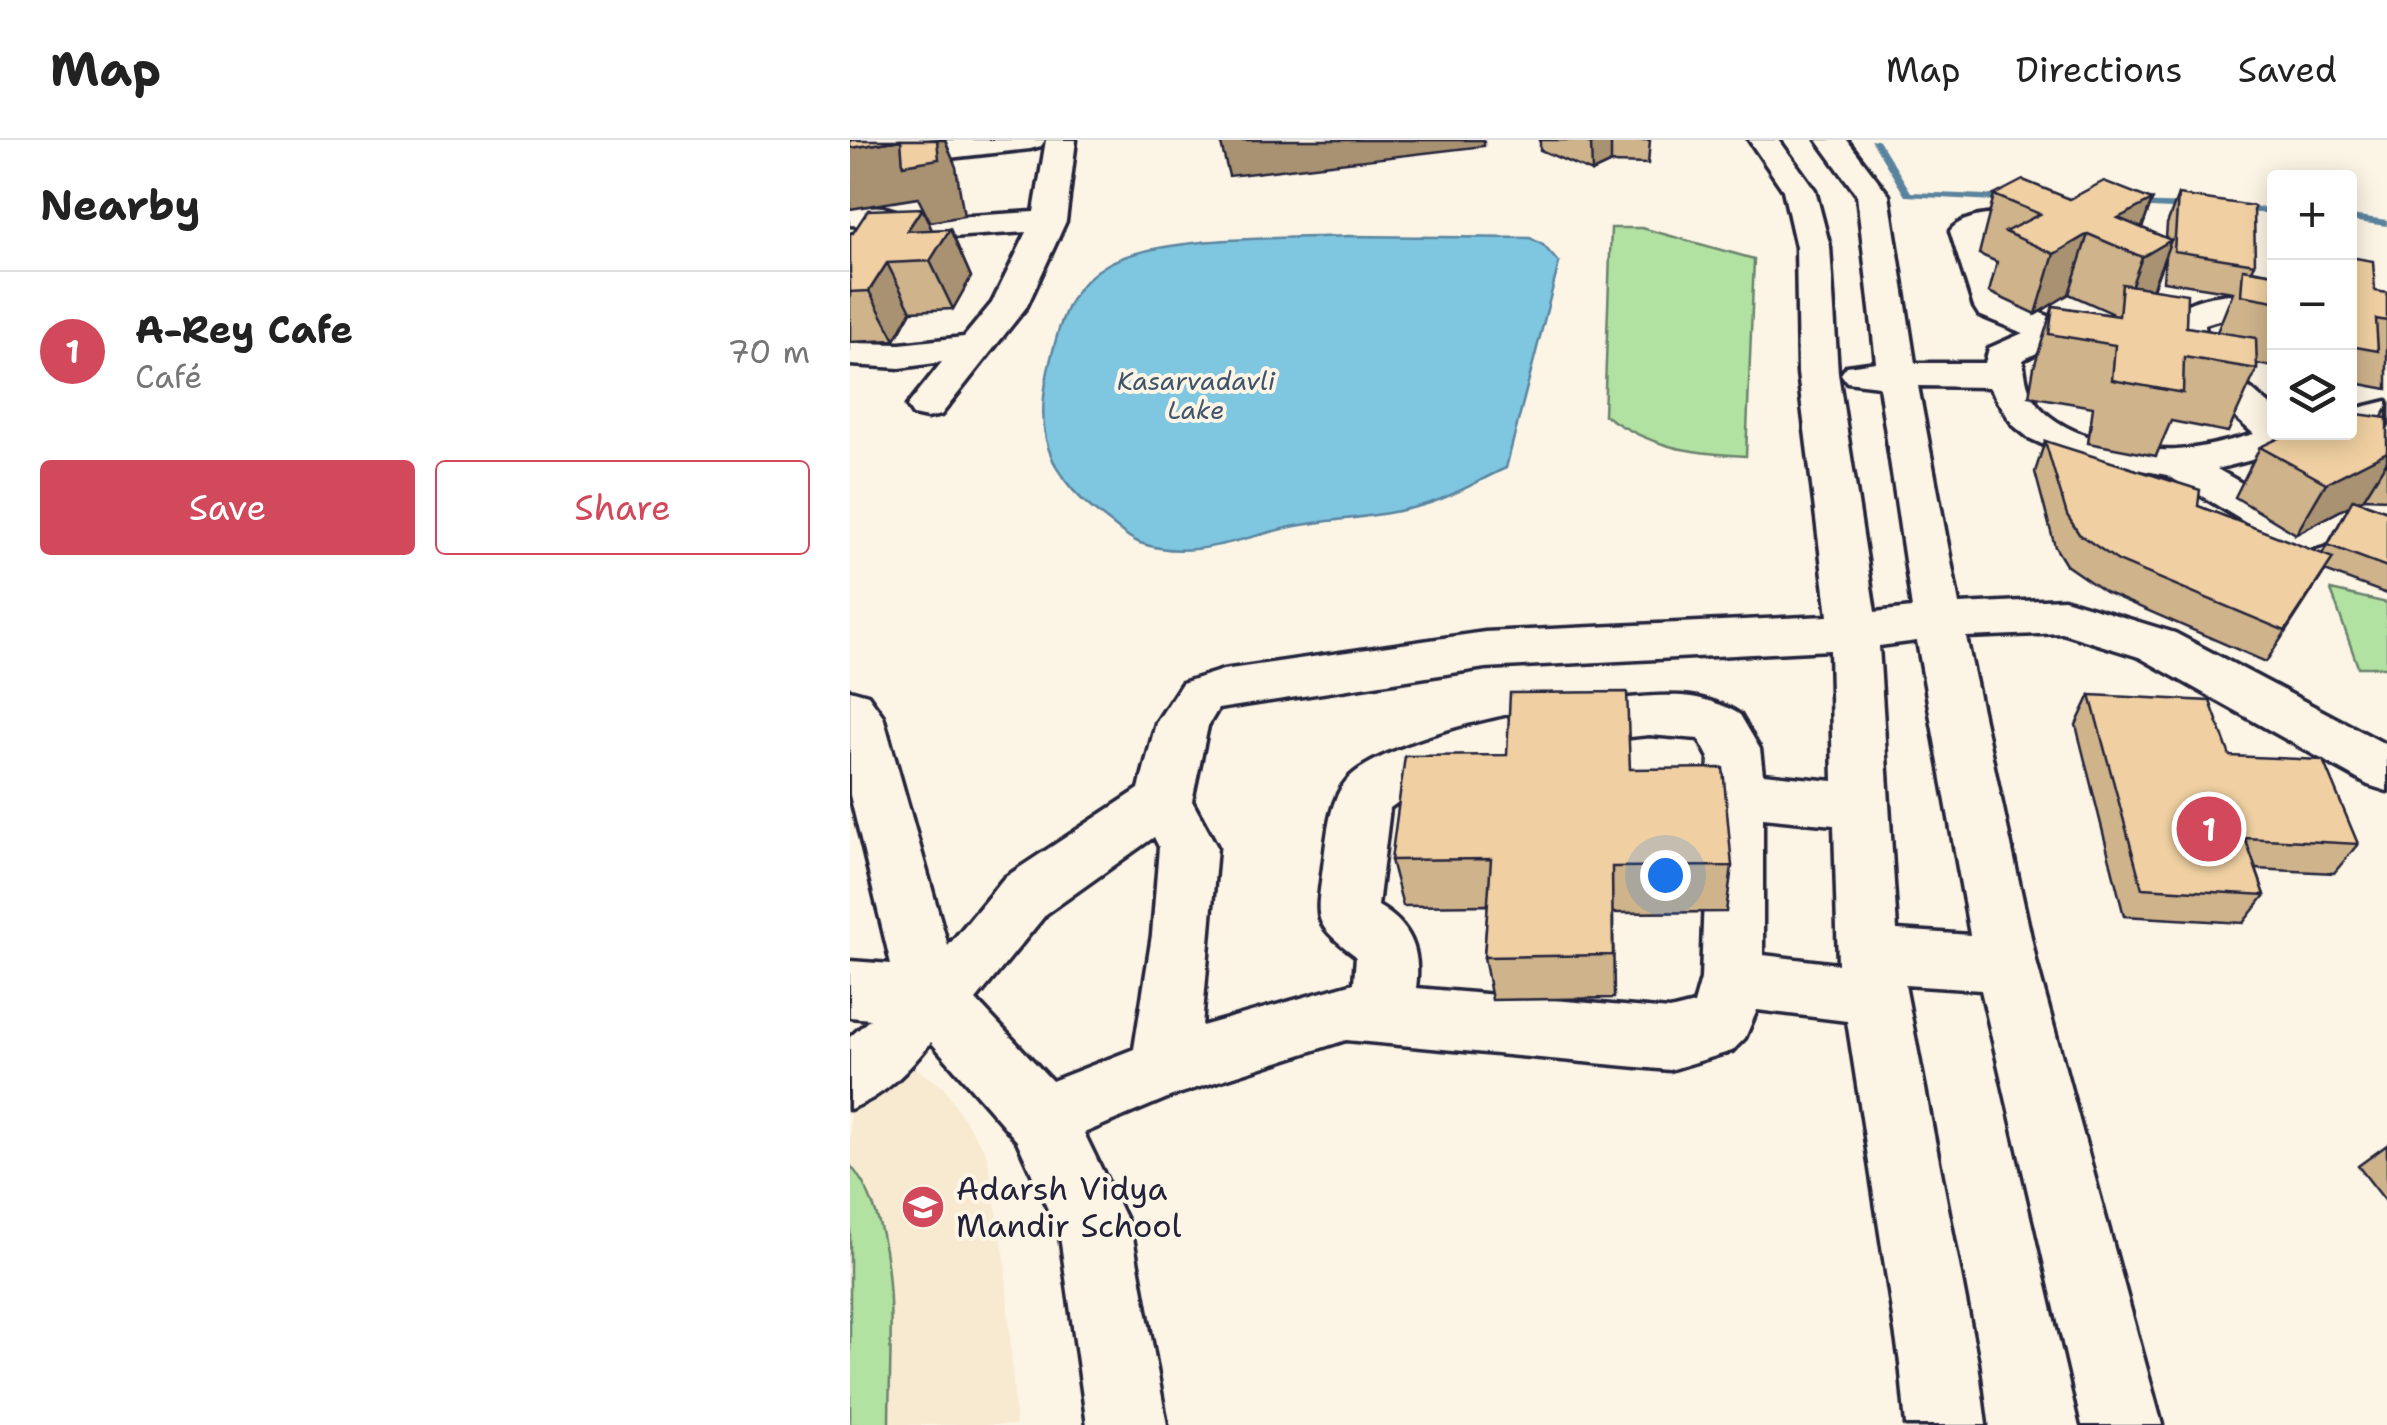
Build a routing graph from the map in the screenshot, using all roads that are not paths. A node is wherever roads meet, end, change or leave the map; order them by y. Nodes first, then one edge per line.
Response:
1 (1030, 140) edge
2 (1061, 140) edge
3 (1764, 140) edge
4 (1832, 140) edge
5 (850, 160) edge
6 (850, 216) edge
7 (2090, 234) edge
8 (1042, 236) junction
9 (886, 256) edge
10 (2267, 305) edge
11 (2172, 320) junction
12 (2076, 335) junction
13 (976, 347) junction
14 (850, 354) edge
15 (1818, 373) junction
16 (2003, 374) junction
17 (1896, 376) junction
18 (927, 406) dead end
19 (2387, 412) edge
20 (2267, 414) edge
21 (2357, 420) edge
22 (2267, 438) edge
23 (2177, 463) junction
24 (2387, 504) edge
25 (1938, 622) junction
26 (1854, 632) junction
27 (850, 709) edge
28 (2387, 770) edge
29 (1736, 794) junction
30 (1164, 801) junction
31 (1864, 806) junction
32 (2006, 965) junction
33 (1871, 976) junction
34 (1732, 979) junction
35 (850, 989) edge
36 (930, 994) junction
37 (1380, 1014) junction
38 (1164, 1068) junction
39 (850, 1078) edge
40 (1040, 1118) junction
41 (1127, 1425) edge
42 (1946, 1425) edge
43 (2122, 1425) edge

1 - 5 street
2 - 8 street
3 - 15 street
4 - 17 street
6 - 8 street
7 - 12 street
8 - 9 street
8 - 13 street
10 - 11 street
11 - 12 street
11 - 12 street
11 - 20 street
12 - 16 street
13 - 14 street
13 - 18 street
15 - 17 street
15 - 26 street
16 - 17 street
16 - 23 street
17 - 25 street
19 - 21 street
22 - 23 street
23 - 24 street
25 - 26 street
25 - 28 street
25 - 32 street
26 - 30 street
26 - 31 street
27 - 36 street
29 - 31 street
29 - 34 street
29 - 37 street
30 - 36 street
30 - 38 street
31 - 33 street
32 - 33 street
32 - 43 street
33 - 34 street
33 - 42 street
34 - 37 street
35 - 36 street
36 - 39 street
36 - 40 street
37 - 38 street
38 - 40 street
40 - 41 street

